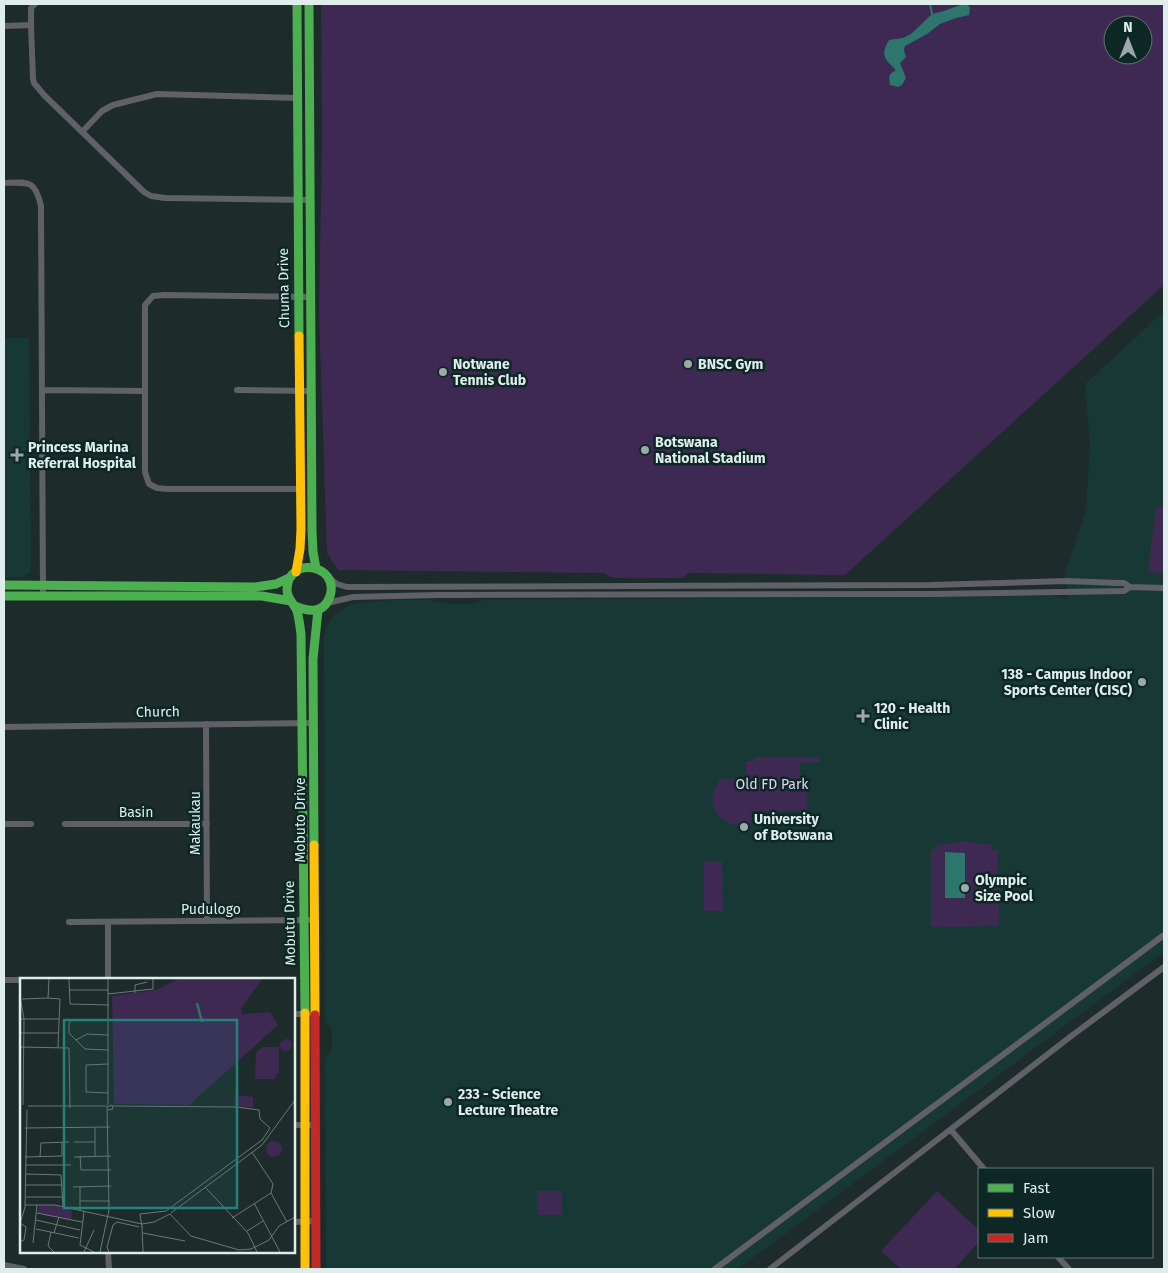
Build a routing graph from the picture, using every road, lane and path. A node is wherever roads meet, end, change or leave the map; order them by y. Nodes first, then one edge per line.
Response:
1 (35, 4) edge
2 (297, 4) edge
3 (309, 4) edge
4 (31, 25) junction
5 (4, 26) edge
6 (297, 98) junction
7 (82, 132) junction
8 (4, 183) edge
9 (297, 200) junction
10 (310, 200) junction
11 (298, 297) junction
12 (310, 297) junction
13 (43, 390) junction
14 (237, 390) dead end
15 (145, 391) junction
16 (300, 391) junction
17 (311, 392) junction
18 (300, 489) junction
19 (316, 568) junction
20 (293, 575) junction
21 (329, 579) junction
22 (1047, 582) junction
23 (931, 584) junction
24 (42, 585) junction
25 (4, 586) edge
26 (1130, 587) junction
27 (1164, 588) edge
28 (1047, 592) junction
29 (931, 594) junction
30 (42, 595) junction
31 (4, 596) edge
32 (327, 603) junction
33 (293, 604) junction
34 (318, 610) junction
35 (302, 723) junction
36 (313, 723) junction
37 (206, 724) junction
38 (4, 727) edge
39 (4, 824) edge
40 (31, 824) dead end
41 (65, 824) dead end
42 (207, 824) junction
43 (314, 920) junction
44 (304, 921) junction
45 (69, 922) dead end
46 (108, 922) junction
47 (207, 922) junction
48 (1164, 935) edge
49 (1164, 967) edge
50 (108, 978) edge
51 (4, 980) edge
52 (20, 980) edge
53 (295, 1014) edge
54 (305, 1014) junction
55 (315, 1015) junction
56 (305, 1032) junction
57 (315, 1032) junction
58 (295, 1125) edge
59 (305, 1125) junction
60 (316, 1126) junction
61 (951, 1130) junction
62 (983, 1168) edge
63 (295, 1222) edge
64 (305, 1222) junction
65 (316, 1222) junction
66 (108, 1253) edge
67 (1059, 1258) edge
68 (4, 1265) edge
69 (24, 1269) edge
70 (109, 1269) edge
71 (305, 1269) edge
72 (316, 1269) edge
73 (715, 1269) edge
74 (770, 1269) edge
75 (1070, 1269) edge

1 - 4 street
2 - 6 main road, Chuma Drive
3 - 10 main road, Chuma Drive
4 - 5 street
4 - 7 street
6 - 7 street
6 - 9 main road, Chuma Drive
7 - 9 street
8 - 13 street
9 - 10 street
9 - 11 main road, Chuma Drive
10 - 12 main road, Chuma Drive
11 - 12 street
11 - 15 street
11 - 16 main road, Chuma Drive
12 - 17 main road, Chuma Drive
13 - 15 street
13 - 24 street
14 - 16 street
15 - 18 street
16 - 17 street
16 - 18 main road, Chuma Drive
17 - 19 main road, Chuma Drive
18 - 20 main road, Chuma Drive
19 - 20 main road
19 - 21 main road
20 - 24 main road
20 - 33 main road
21 - 23 street
21 - 32 main road
22 - 23 street
22 - 26 street
22 - 28 street
23 - 29 street
24 - 25 main road
24 - 30 street
26 - 27 street
26 - 28 street
28 - 29 street
29 - 32 street
30 - 31 main road
30 - 33 main road
32 - 34 main road
33 - 34 main road
33 - 35 main road, Mobutu Drive
34 - 36 main road, Mobuto Drive
35 - 36 street, Church
35 - 37 street, Church
35 - 44 main road, Mobutu Drive
36 - 43 main road, Mobuto Drive
37 - 38 street, Church
37 - 42 street, Makaukau
39 - 40 street
41 - 42 street, Basin
42 - 47 street, Makaukau
43 - 44 street, Pudulogo
43 - 55 main road, Mobuto Drive
44 - 47 street, Pudulogo
44 - 54 main road, Mobutu Drive
45 - 46 street, Pudulogo
46 - 47 street, Pudulogo
46 - 50 street
48 - 73 street
49 - 61 street
51 - 52 street
53 - 54 street
54 - 55 street
54 - 56 main road, Mobutu Drive
55 - 57 main road, Mobuto Drive
56 - 57 main road
56 - 59 main road, Mobutu Drive
57 - 60 main road, Mobuto Drive
58 - 59 street
59 - 60 street
59 - 64 main road, Mobutu Drive
60 - 65 main road, Mobuto Drive
61 - 62 street
61 - 74 street
63 - 64 street
64 - 65 street
64 - 71 main road, Mobutu Drive
65 - 72 main road, Mobuto Drive
66 - 70 street
67 - 75 street
68 - 69 street

